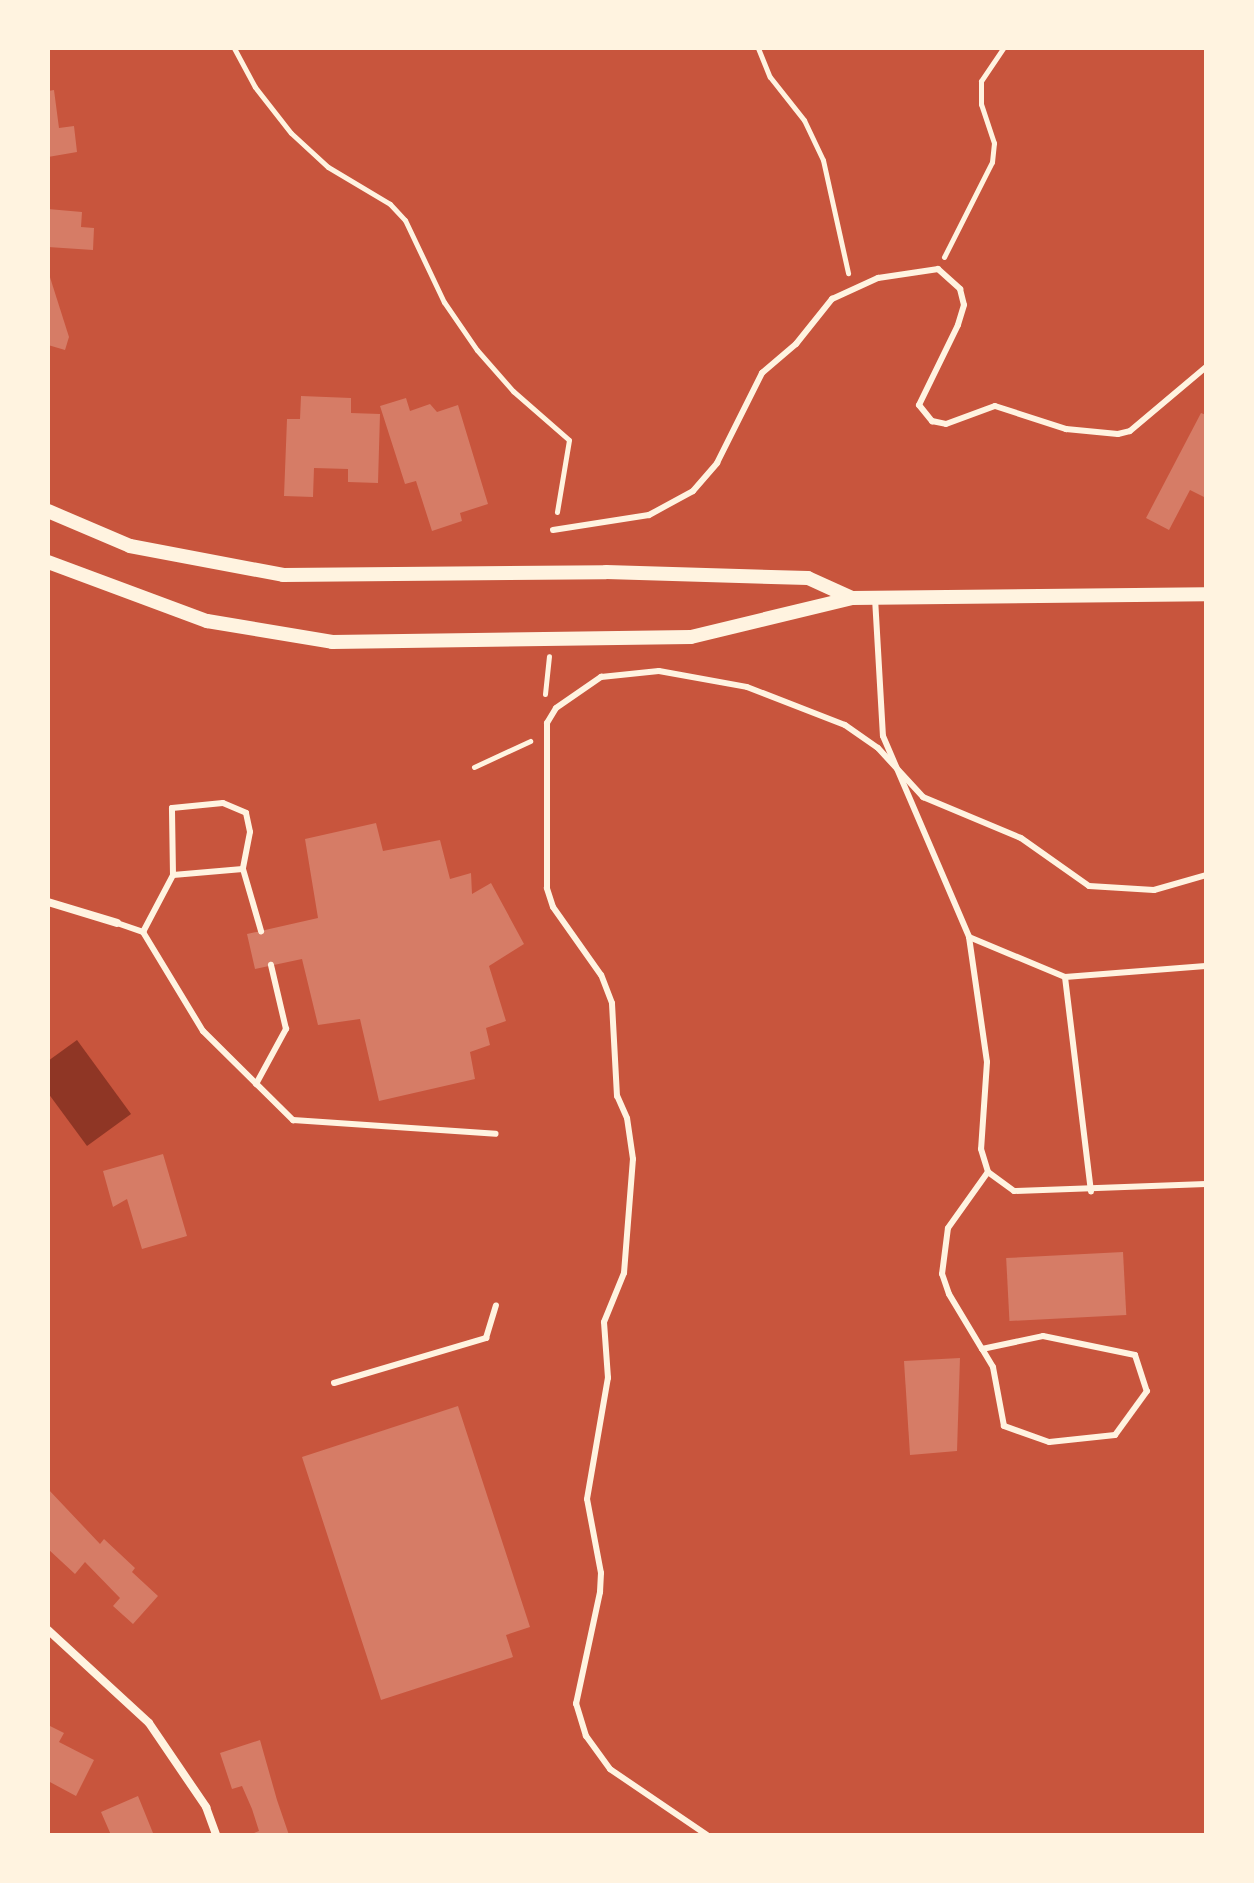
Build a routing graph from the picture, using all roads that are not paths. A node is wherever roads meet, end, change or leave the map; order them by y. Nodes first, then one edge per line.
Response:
1 (1206, 367) edge
2 (48, 511) edge
3 (553, 530) road end
4 (48, 562) edge
5 (1206, 594) edge
6 (852, 598) junction
7 (875, 598) junction
8 (893, 762) junction
9 (243, 869) junction
10 (173, 875) junction
11 (1206, 875) edge
12 (48, 902) edge
13 (117, 923) joint
14 (261, 931) dead end
15 (143, 932) junction
16 (969, 937) junction
17 (271, 965) dead end
18 (1206, 966) edge
19 (1065, 977) junction
20 (256, 1084) junction
21 (496, 1134) dead end
22 (988, 1172) junction
23 (1206, 1184) edge
24 (1091, 1191) junction
25 (496, 1306) dead end
26 (982, 1349) junction
27 (334, 1383) dead end
28 (48, 1630) edge
29 (216, 1835) edge
30 (707, 1835) edge

1 - 3 lane
2 - 6 street
4 - 6 street
5 - 7 street
6 - 7 street
7 - 8 lane
8 - 11 lane
8 - 16 lane
8 - 30 lane
9 - 10 lane
9 - 10 lane
9 - 14 lane
10 - 15 lane
12 - 13 street
13 - 15 lane
15 - 20 lane
16 - 19 lane
16 - 22 lane
17 - 20 lane
18 - 19 lane
19 - 24 lane
20 - 21 lane
22 - 24 lane
22 - 26 lane
23 - 24 lane
25 - 27 lane
26 - 26 lane
28 - 29 street

